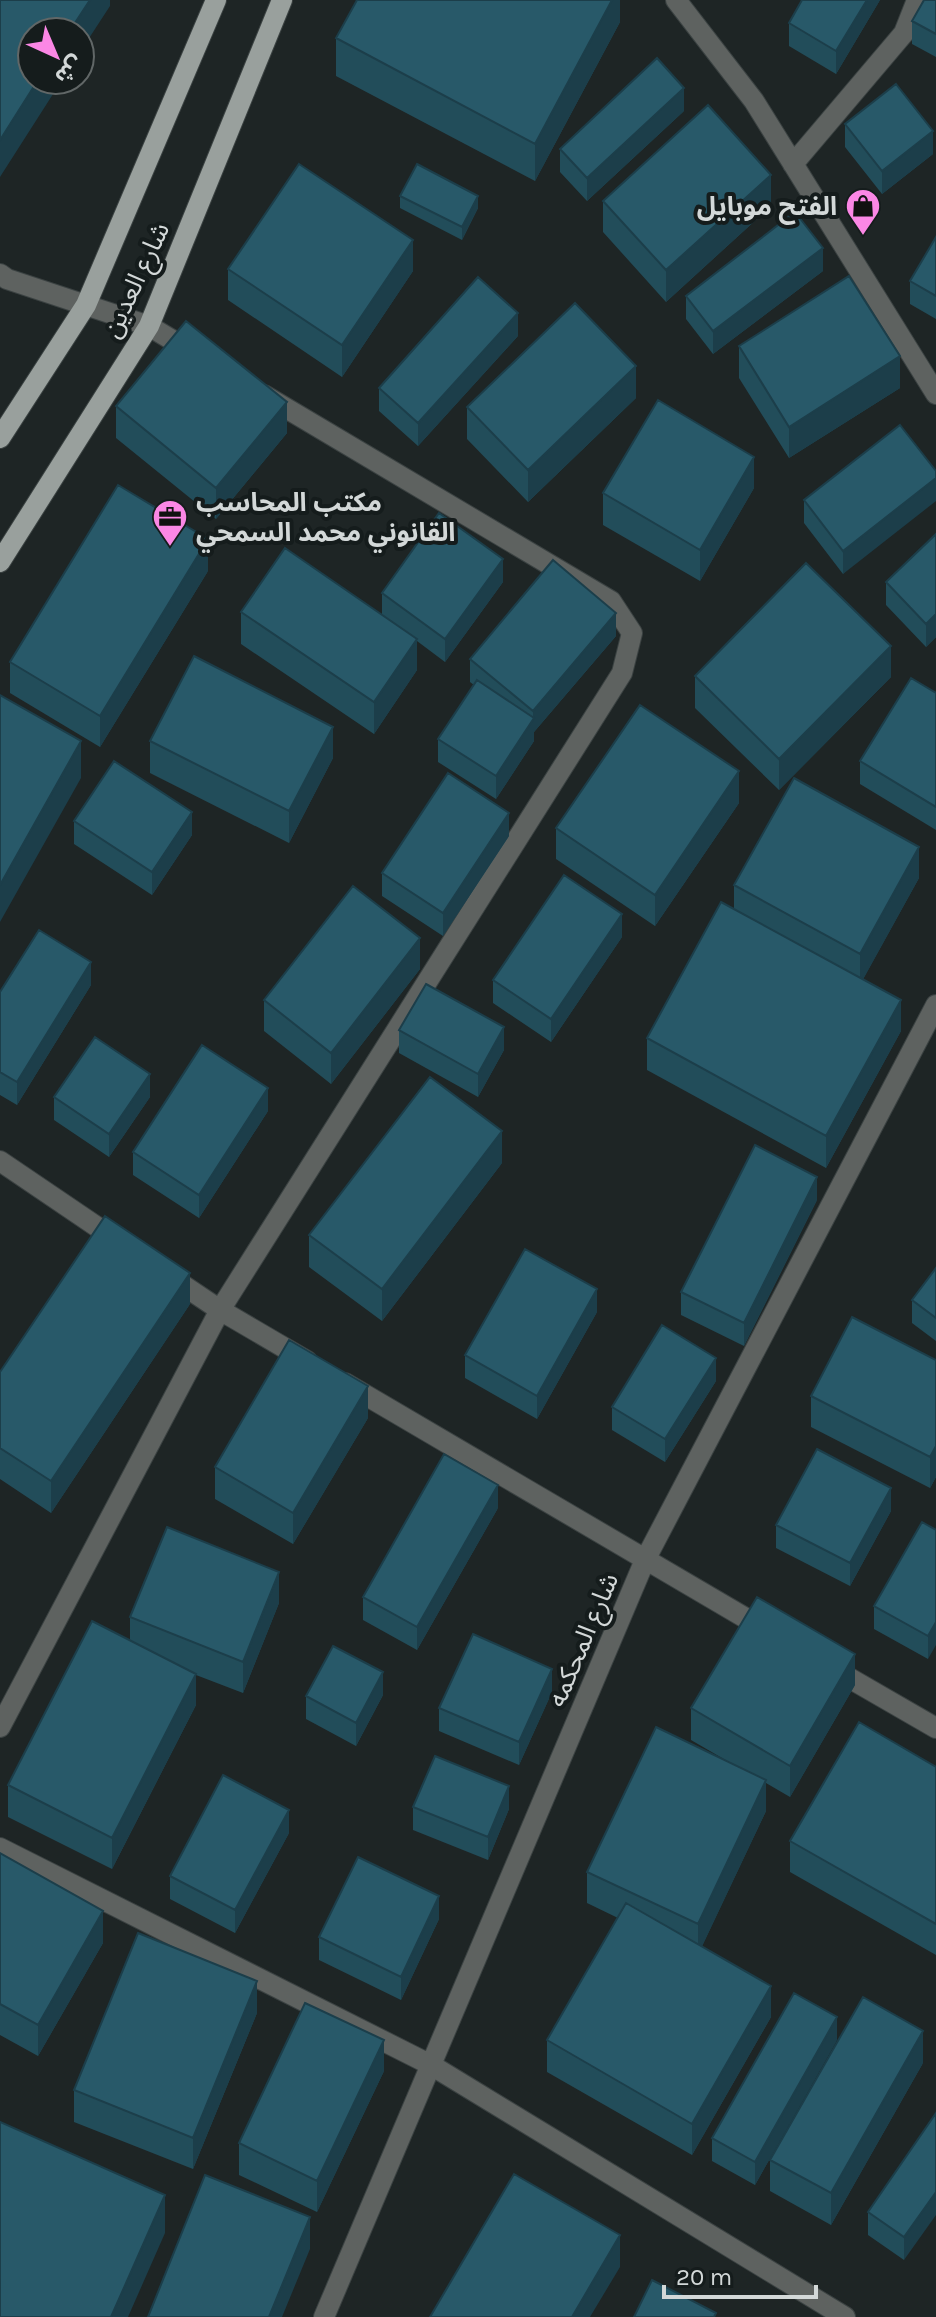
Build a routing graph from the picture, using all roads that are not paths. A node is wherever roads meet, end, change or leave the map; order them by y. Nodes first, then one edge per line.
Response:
1 (216, 0) edge
2 (282, 0) edge
3 (676, 0) edge
4 (917, 0) edge
5 (793, 164) junction
6 (0, 274) edge
7 (86, 305) junction
8 (149, 326) junction
9 (203, 358) edge
10 (244, 383) edge
11 (936, 394) edge
12 (0, 438) edge
13 (0, 562) edge
14 (936, 1005) edge
15 (0, 1161) edge
16 (129, 1249) edge
17 (155, 1266) edge
18 (220, 1310) junction
19 (645, 1560) junction
20 (784, 1640) edge
21 (811, 1656) edge
22 (0, 1727) edge
23 (936, 1728) edge
24 (0, 1848) edge
25 (431, 2065) junction
26 (324, 2317) edge
27 (845, 2317) edge

1 - 7 main road, شارع العدين
2 - 8 main road, شارع العدين
3 - 5 street
4 - 5 street
5 - 11 street
6 - 7 street
7 - 8 street
7 - 12 main road, شارع العدين
8 - 9 street
8 - 13 main road, شارع العدين
10 - 18 street
14 - 19 street, شارع المحكمه
15 - 16 street
17 - 18 street
18 - 19 street
18 - 22 street
19 - 20 street
19 - 25 street, شارع المحكمه
21 - 23 street
24 - 25 street
25 - 26 street, شارع المحكمه
25 - 27 street

